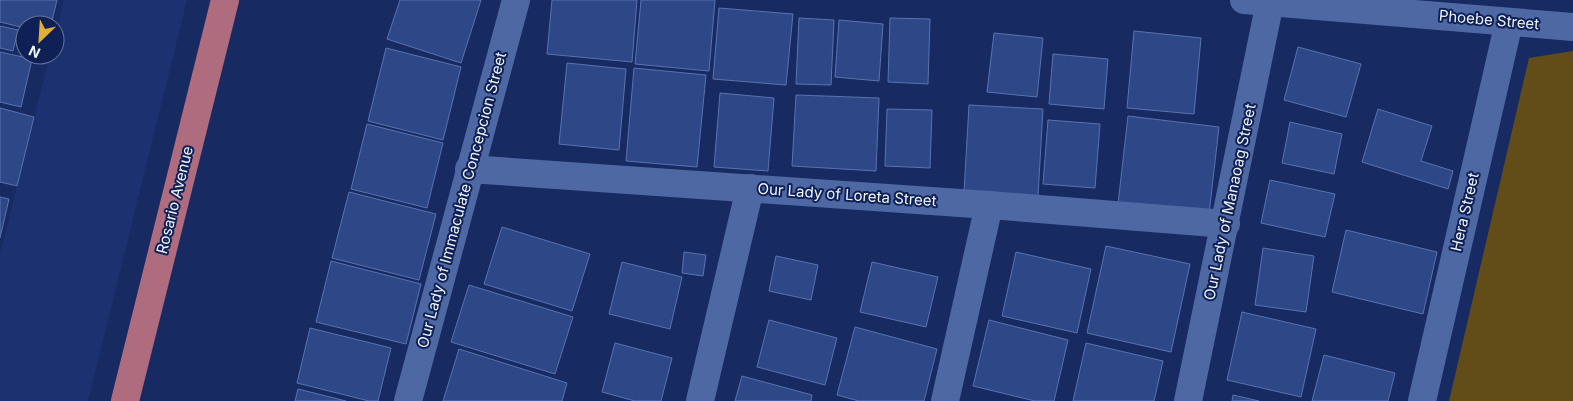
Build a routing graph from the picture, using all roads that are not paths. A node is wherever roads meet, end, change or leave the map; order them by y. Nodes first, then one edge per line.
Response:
1 (225, 0) edge
2 (516, 0) edge
3 (1257, 1) edge
4 (1509, 22) junction
5 (1573, 27) edge
6 (469, 169) junction
7 (750, 188) junction
8 (989, 205) junction
9 (1226, 224) junction
10 (125, 401) edge
11 (408, 401) edge
12 (700, 401) edge
13 (945, 401) edge
14 (1188, 401) edge
15 (1422, 401) edge

1 - 10 main road, Rosario Avenue
2 - 6 street, Our Lady of Immaculate Concepcion Street
3 - 4 street, Phoebe Street
3 - 9 street, Our Lady of Manaoag Street
4 - 5 street, Phoebe Street
4 - 15 street, Hera Street
6 - 7 street, Our Lady of Loreta Street
6 - 11 street, Our Lady of Immaculate Concepcion Street
7 - 8 street, Our Lady of Loreta Street
7 - 12 street
8 - 9 street, Our Lady of Loreta Street
8 - 13 street
9 - 14 street, Our Lady of Manaoag Street

